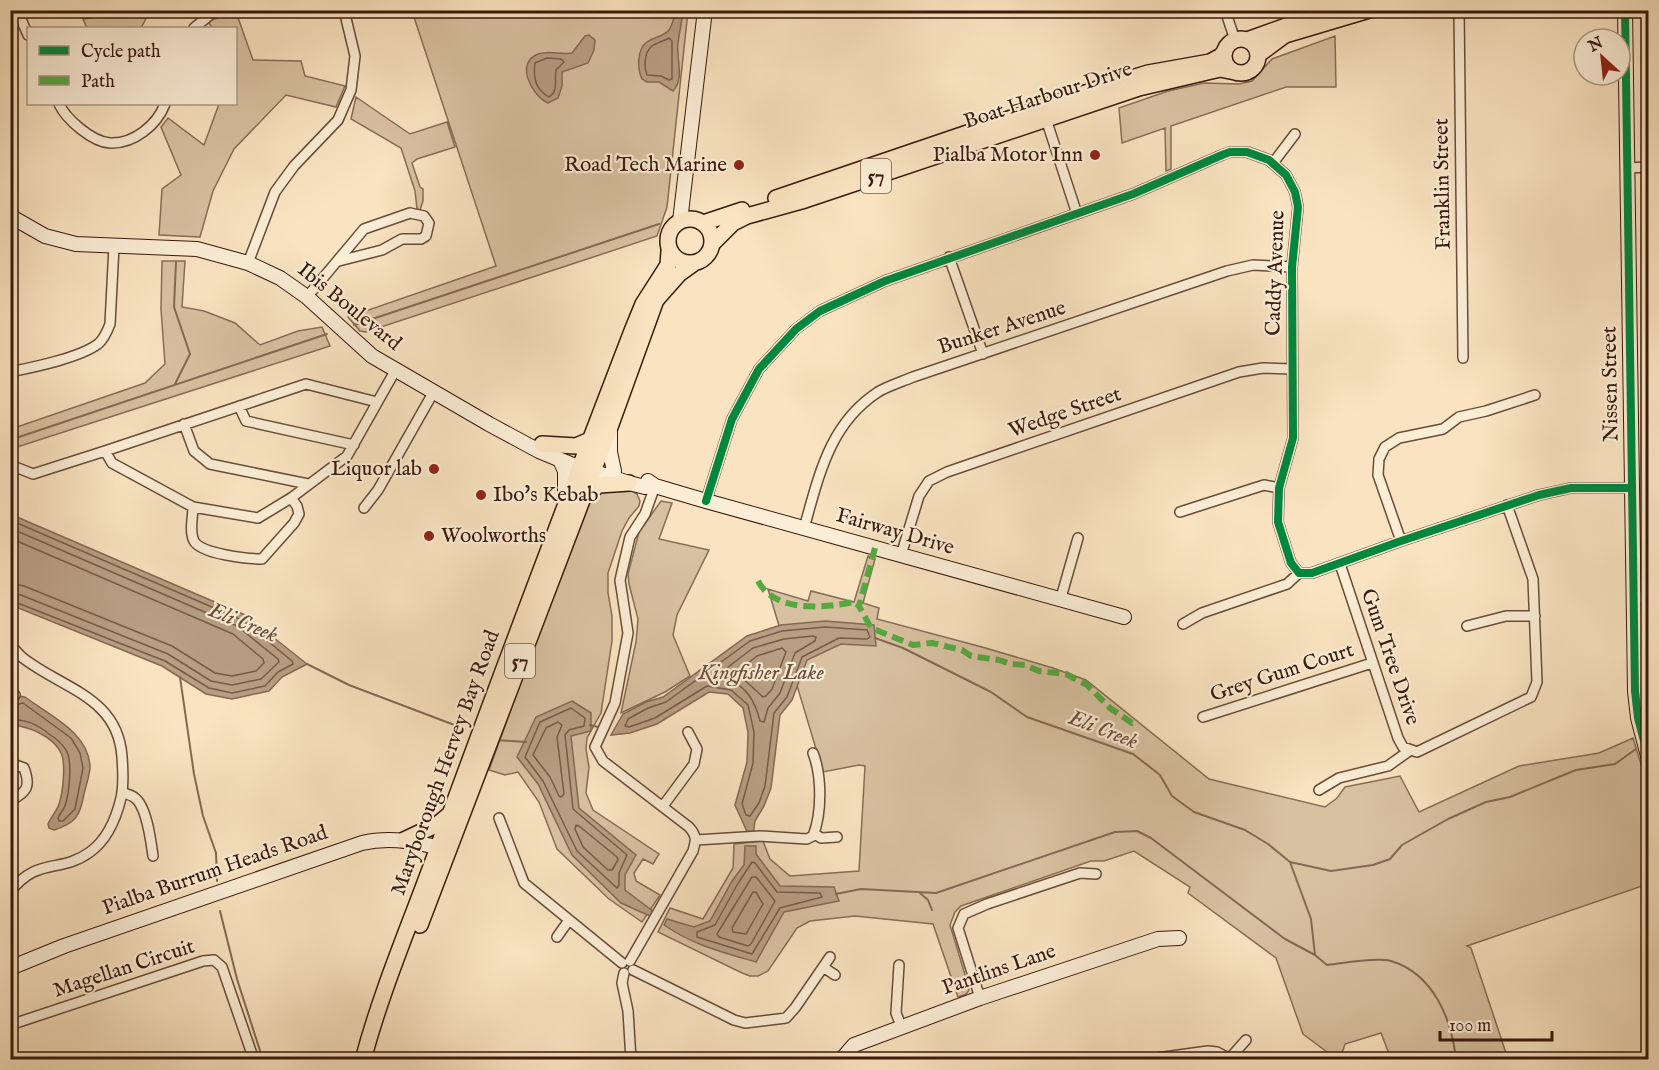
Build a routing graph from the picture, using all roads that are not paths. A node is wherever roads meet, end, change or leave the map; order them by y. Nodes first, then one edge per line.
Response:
1 (18, 10) edge
2 (216, 10) edge
3 (344, 10) edge
4 (705, 10) edge
5 (1225, 10) edge
6 (1331, 10) edge
7 (1369, 10) edge
8 (1459, 10) edge
9 (1625, 10) edge
10 (195, 27) edge
11 (27, 32) edge
12 (1236, 44) junction
13 (1258, 55) junction
14 (1235, 72) junction
15 (59, 105) edge
16 (164, 105) edge
17 (1044, 113) junction
18 (1295, 134) dead end
19 (1273, 164) junction
20 (1648, 167) edge
21 (1627, 168) junction
22 (1077, 214) junction
23 (10, 216) edge
24 (680, 221) junction
25 (703, 223) junction
26 (712, 243) junction
27 (114, 246) junction
28 (669, 251) junction
29 (949, 257) junction
30 (339, 261) junction
31 (248, 263) junction
32 (693, 264) junction
33 (1292, 267) junction
34 (307, 297) junction
35 (983, 354) junction
36 (1463, 358) dead end
37 (1291, 369) junction
38 (395, 371) junction
39 (10, 372) edge
40 (433, 393) junction
41 (1535, 395) dead end
42 (377, 402) junction
43 (240, 405) junction
44 (184, 424) junction
45 (610, 427) junction
46 (511, 436) junction
47 (590, 440) junction
48 (542, 444) junction
49 (354, 445) junction
50 (105, 451) junction
51 (560, 459) junction
52 (13, 465) dead end
53 (588, 466) junction
54 (614, 471) junction
55 (629, 483) junction
56 (308, 484) junction
57 (654, 486) junction
58 (1279, 488) junction
59 (1631, 488) junction
60 (583, 496) junction
61 (291, 498) junction
62 (706, 501) junction
63 (1507, 505) junction
64 (194, 507) junction
65 (565, 507) junction
66 (364, 508) dead end
67 (1180, 512) dead end
68 (804, 528) junction
69 (1078, 538) dead end
70 (1401, 541) junction
71 (901, 555) junction
72 (1340, 564) junction
73 (1299, 573) junction
74 (1633, 597) junction
75 (1648, 597) edge
76 (1060, 601) junction
77 (1535, 616) junction
78 (1124, 617) dead end
79 (1183, 624) dead end
80 (1467, 626) dead end
81 (10, 645) edge
82 (1372, 663) junction
83 (1203, 717) dead end
84 (688, 732) dead end
85 (1409, 751) junction
86 (813, 753) dead end
87 (1648, 756) edge
88 (10, 763) edge
89 (1320, 790) dead end
90 (122, 792) junction
91 (10, 801) edge
92 (663, 806) junction
93 (450, 814) junction
94 (499, 818) dead end
95 (814, 834) junction
96 (837, 837) dead end
97 (404, 840) junction
98 (696, 840) junction
99 (444, 849) junction
100 (153, 856) dead end
101 (1096, 874) dead end
102 (10, 892) edge
103 (569, 920) junction
104 (557, 937) dead end
105 (1179, 938) dead end
106 (64, 946) junction
107 (830, 957) dead end
108 (10, 960) edge
109 (899, 965) dead end
110 (627, 966) junction
111 (823, 967) junction
112 (10, 968) edge
113 (835, 975) dead end
114 (980, 998) junction
115 (10, 1025) edge
116 (902, 1028) junction
117 (1246, 1040) dead end
118 (254, 1059) edge
119 (363, 1059) edge
120 (372, 1059) edge
121 (631, 1059) edge
122 (842, 1059) edge
123 (1142, 1059) edge
124 (1231, 1059) edge

1 - 11 street
2 - 10 street
3 - 31 street
4 - 24 street
5 - 12 street
6 - 12 main road, Boat Harbour Drive / 57
7 - 13 main road
8 - 36 street, Franklin Street
9 - 21 street, Nissen Street
12 - 13 main road
12 - 14 main road
12 - 17 main road, Boat Harbour Drive / 57
13 - 14 main road
14 - 17 main road, Boat Harbour Drive / 57
15 - 16 street
17 - 22 street
17 - 25 main road, Boat Harbour Drive / 57
17 - 26 main road, Boat Harbour Drive / 57
18 - 19 street
19 - 22 street, Caddy Avenue
19 - 33 street, Caddy Avenue
20 - 21 street
21 - 59 street, Nissen Street
22 - 29 street, Caddy Avenue
23 - 27 street, Ibis Boulevard
24 - 25 main road, 57
24 - 28 main road, 57
25 - 26 main road
26 - 32 main road, 57
27 - 31 street, Ibis Boulevard
27 - 39 street
28 - 32 main road
28 - 47 main road, Maryborough Hervey Bay Road / 57
29 - 35 street
29 - 62 street, Caddy Avenue
30 - 30 street
30 - 34 street
31 - 34 street, Ibis Boulevard
32 - 45 main road, Maryborough Hervey Bay Road / 57
33 - 35 street, Bunker Avenue
33 - 37 street, Caddy Avenue
34 - 38 street, Ibis Boulevard
35 - 68 street, Bunker Avenue
37 - 58 street, Caddy Avenue
37 - 71 street, Wedge Street
38 - 40 street, Ibis Boulevard
38 - 42 street
40 - 46 street, Ibis Boulevard
40 - 66 street
41 - 70 street
42 - 43 street
42 - 49 street
43 - 44 street
43 - 49 street
44 - 50 street
44 - 56 street
45 - 53 main road, Maryborough Hervey Bay Road / 57
45 - 54 street
46 - 48 street, Ibis Boulevard
46 - 51 street, Ibis Boulevard
47 - 48 main road
47 - 53 main road, Maryborough Hervey Bay Road / 57
48 - 53 street, Ibis Boulevard
49 - 56 street
50 - 52 street
50 - 64 street
51 - 53 street, Ibis Boulevard
51 - 65 street
53 - 54 street, Fairway Drive
53 - 55 street, Fairway Drive
53 - 60 main road, Maryborough Hervey Bay Road / 57
53 - 65 main road, Maryborough Hervey Bay Road / 57
54 - 57 street, Fairway Drive
55 - 57 street, Fairway Drive
55 - 60 main road
56 - 61 street
57 - 62 street, Fairway Drive
57 - 92 street
58 - 67 street
58 - 73 street, Caddy Avenue
59 - 63 street
59 - 74 street, Nissen Street
60 - 99 main road, Maryborough Hervey Bay Road / 57
61 - 64 street
61 - 64 street
62 - 68 street, Fairway Drive
63 - 70 street
63 - 77 street, Gum Tree Drive
65 - 93 main road, Maryborough Hervey Bay Road / 57
68 - 71 street, Fairway Drive
69 - 76 street
70 - 72 street
71 - 76 street, Fairway Drive
72 - 73 street
72 - 82 street, Gum Tree Drive
73 - 79 street
74 - 75 street
74 - 87 street, Nissen Street
76 - 78 street, Fairway Drive
77 - 80 street
77 - 85 street, Gum Tree Drive
81 - 90 street
82 - 83 street, Grey Gum Court
82 - 85 street, Gum Tree Drive
84 - 92 street
85 - 89 street
86 - 95 street
88 - 91 street
90 - 100 street
90 - 102 street
92 - 98 street
93 - 97 main road
93 - 99 main road, Maryborough Hervey Bay Road / 57
94 - 103 street
95 - 96 street
95 - 98 street
97 - 99 street, Pialba Burrum Heads Road
97 - 106 street, Pialba Burrum Heads Road
98 - 110 street
99 - 119 main road, Maryborough Hervey Bay Road / 57
99 - 120 main road, Maryborough Hervey Bay Road / 57
101 - 114 street
103 - 104 street
103 - 110 street
105 - 114 street, Pantlins Lane
106 - 108 street
106 - 112 street, Pialba Burrum Heads Road
107 - 111 street
109 - 116 street
110 - 111 street
110 - 121 street
111 - 113 street
114 - 116 street, Pantlins Lane
115 - 118 street, Magellan Circuit
116 - 122 street, Pantlins Lane
117 - 124 street
123 - 124 street

